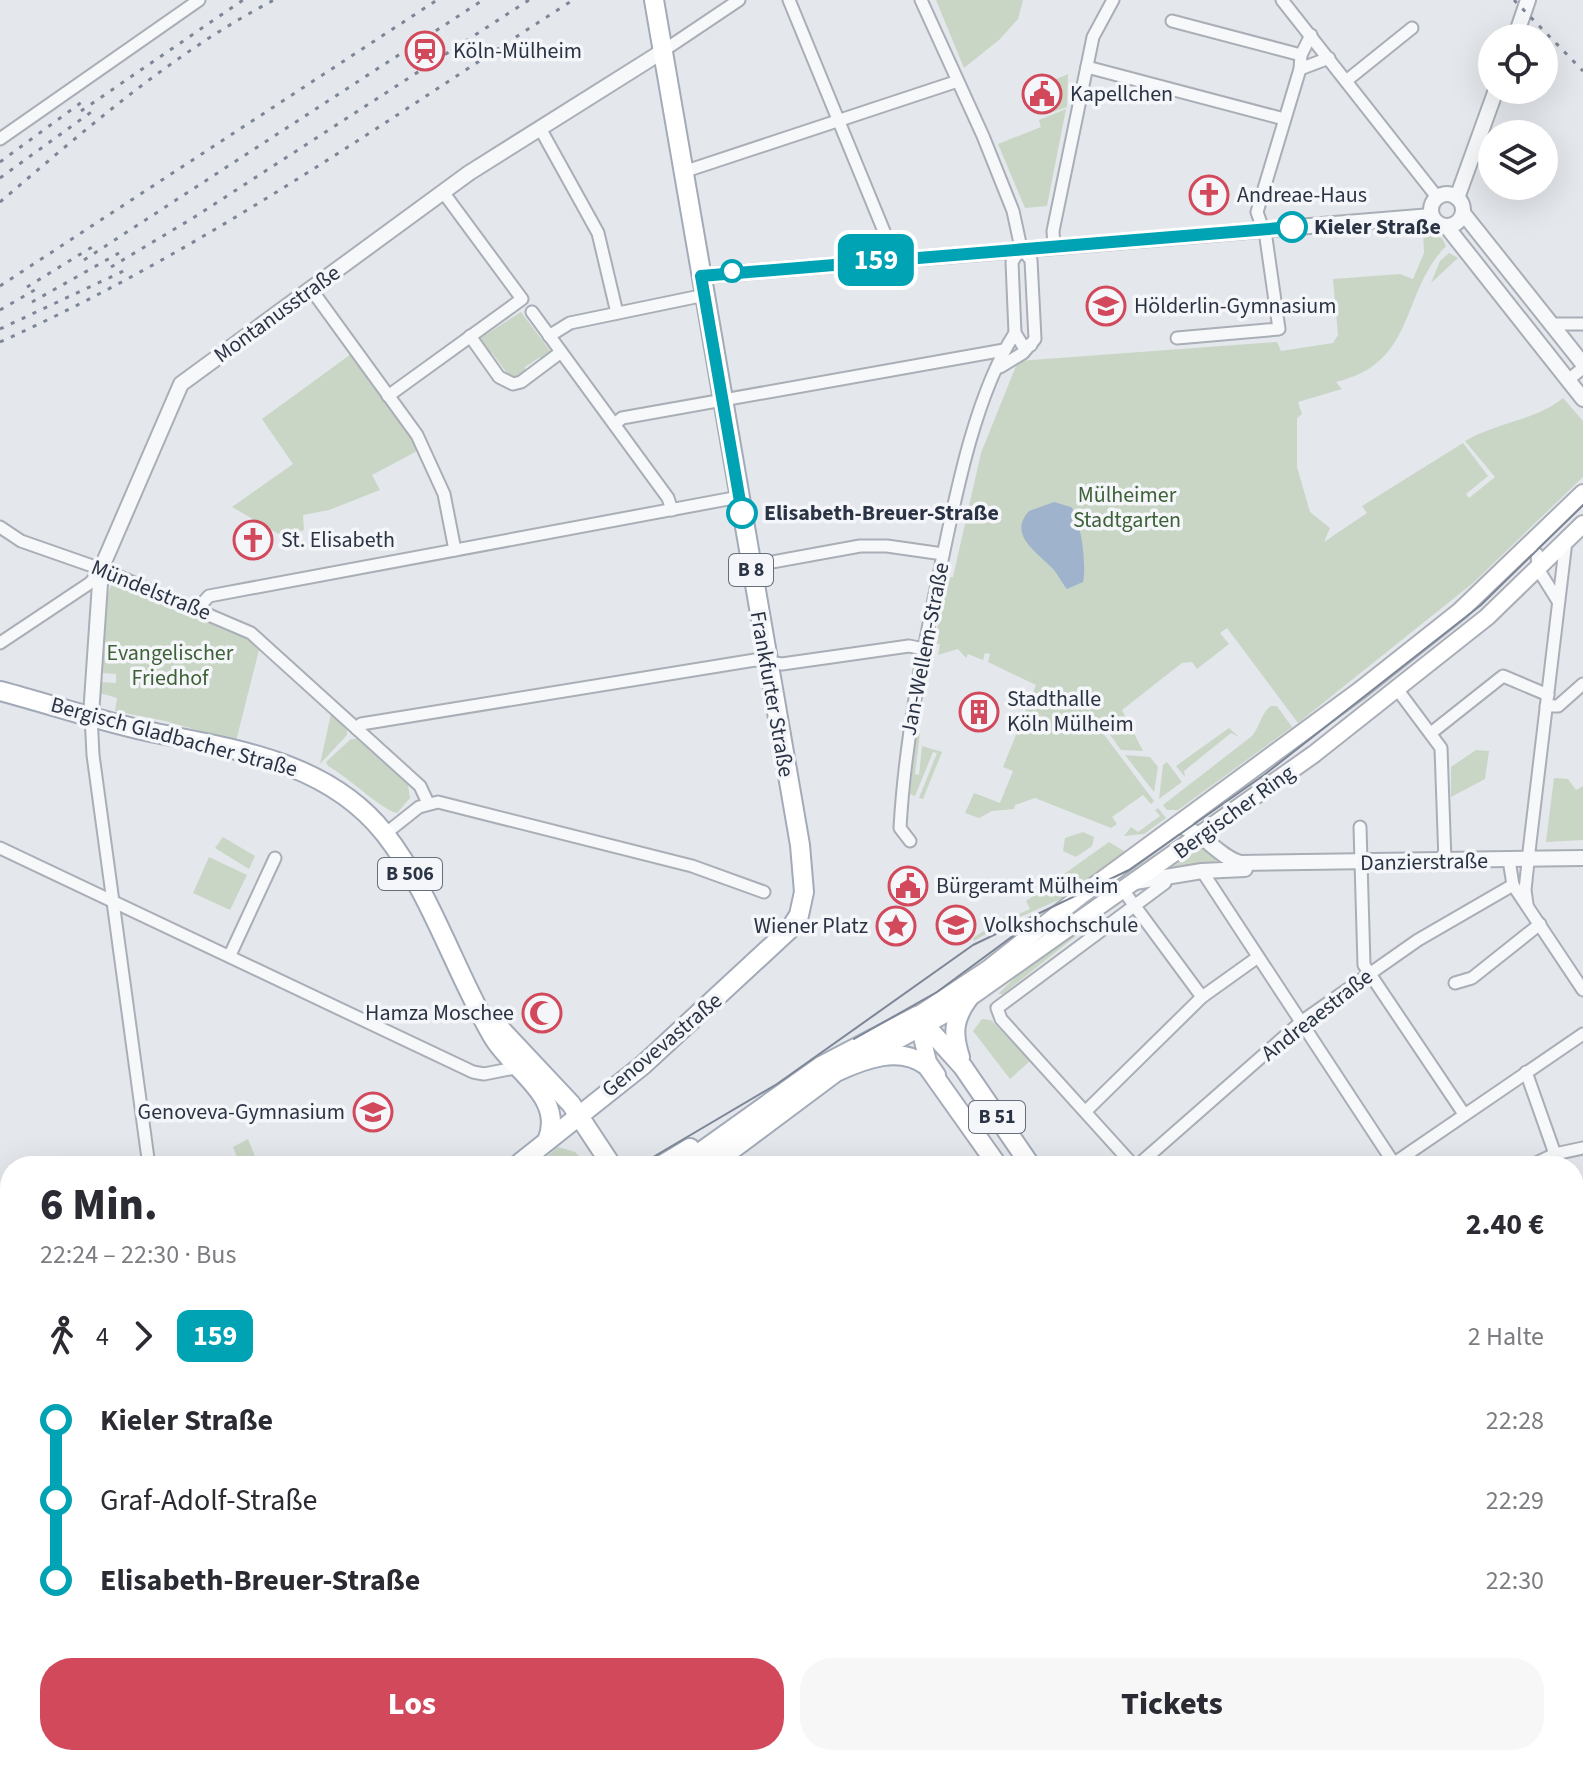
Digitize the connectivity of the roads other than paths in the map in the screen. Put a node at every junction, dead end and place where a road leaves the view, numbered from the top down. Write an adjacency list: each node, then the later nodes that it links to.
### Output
1 (199, 0): 24 (street)
2 (654, 0): 13 (main road, Frankfurter Straße / B 8)
3 (739, 0): 13 (street)
4 (789, 0): 22 (street)
5 (921, 0): 19 (street)
6 (1113, 0): 16 (street)
7 (1282, 0): 12 (street)
8 (1528, 0): 10 (street)
9 (1172, 21): 14 (street)
10 (1520, 24)
11 (1412, 28): 18 (street)
12 (1311, 35): 14 (street); 15 (street)
13 (663, 51): 23 (street, Montanusstraße); 25 (main road, Frankfurter Straße / B 8)
14 (1301, 55): 17 (street)
15 (1329, 58): 17 (street); 18 (street)
16 (1087, 67): 21 (street); 33 (street)
17 (1300, 69): 21 (street)
18 (1346, 81): 27 (street)
19 (955, 82): 22 (street); 34 (street)
20 (1491, 104): 28 (street)
21 (1284, 119): 32 (street)
22 (839, 121): 25 (street); 35 (street)
23 (541, 130): 26 (street, Montanusstraße); 40 (street)
24 (0, 139)
25 (683, 172): 36 (main road, Frankfurter Straße / B 8)
26 (443, 192): 37 (street, Montanusstraße); 44 (street)
27 (1437, 197): 28 (street); 30 (street)
28 (1457, 198): 29 (street)
29 (1463, 213): 31 (street); 41 (street)
30 (1431, 216): 31 (street); 32 (street)
31 (1447, 227): 53 (street)
32 (1263, 229): 33 (street); 46 (street)
33 (1054, 246): 34 (street)
34 (1021, 248): 35 (street); 43 (street); 47 (street)
35 (895, 258): 36 (street)
36 (701, 276): 38 (main road, Frankfurter Straße / B 8)
37 (311, 289): 54 (street); 68 (street, Montanusstraße)
38 (705, 295): 40 (street); 55 (main road, Frankfurter Straße / B 8)
39 (532, 312): 45 (street)
40 (617, 313): 45 (street)
41 (1551, 324): 42 (street); 51 (street)
42 (1583, 324)
43 (1015, 333): 47 (street); 48 (street, Jan-Wellem-Straße)
44 (470, 336): 49 (street); 54 (street)
45 (549, 336): 49 (street)
46 (1177, 338)
47 (1031, 345): 52 (street)
48 (1004, 350): 50 (street); 52 (street, Jan-Wellem-Straße)
49 (561, 352): 57 (street)
50 (988, 353): 52 (street); 55 (street)
51 (1583, 366): 53 (street)
52 (1000, 367): 65 (street, Jan-Wellem-Straße)
53 (1568, 380): 56 (street)
54 (388, 396): 64 (street)
55 (722, 399): 57 (street); 59 (main road, Frankfurter Straße / B 8)
56 (1583, 399)
57 (615, 424): 60 (street)
58 (1583, 493): 66 (main road, Bergischer Ring)
59 (739, 497): 60 (street); 67 (main road, Frankfurter Straße / B 8)
60 (672, 510): 64 (street)
61 (1583, 524): 63 (main road, Bergischer Ring)
62 (0, 527): 68 (street, Mündelstraße)
63 (1566, 541): 66 (main road, Bergischer Ring); 69 (street)
64 (455, 550): 71 (street)
65 (943, 554): 67 (street); 73 (street, Jan-Wellem-Straße)
66 (1538, 557): 69 (street); 70 (street); 76 (main road, Bergischer Ring); 82 (main road, Bergischer Ring)
67 (750, 566): 74 (main road, Frankfurter Straße / B 8)
68 (101, 569): 71 (street, Mündelstraße); 72 (street); 79 (street, Montanusstraße)
69 (1562, 585): 70 (street)
70 (1558, 601): 78 (street)
71 (198, 608): 80 (street, Mündelstraße)
72 (0, 643)
73 (924, 649): 74 (street); 89 (street, Jan-Wellem-Straße)
74 (767, 662): 80 (street); 107 (main road, Frankfurter Straße / B 8)
75 (1583, 684): 78 (street)
76 (1397, 689): 81 (street); 84 (main road, Bergischer Ring)
77 (0, 691): 79 (main road, Bergisch Gladbacher Straße / B 506)
78 (1547, 700): 81 (street); 94 (street)
79 (91, 715): 87 (main road, Bergisch Gladbacher Straße / B 506); 104 (street)
80 (357, 729): 83 (street, Mündelstraße)
81 (1431, 733): 96 (street)
82 (1248, 776): 84 (main road); 85 (main road, Bergischer Ring)
83 (428, 803): 87 (street); 103 (street)
84 (1226, 819): 88 (main road, Bergischer Ring); 91 (street)
85 (1176, 825): 88 (street, Danzierstraße); 118 (main road, Bergischer Ring)
86 (1360, 827): 97 (street)
87 (385, 834): 114 (main road, Bergisch Gladbacher Straße / B 506)
88 (1201, 836): 91 (street, Danzierstraße); 102 (main road, Bergischer Ring)
89 (910, 841)
90 (0, 848): 104 (street)
91 (1220, 854): 98 (street, Danzierstraße)
92 (275, 858): 109 (street)
93 (1583, 858): 94 (street, Danzierstraße)
94 (1528, 859): 95 (street, Danzierstraße); 105 (street)
95 (1509, 860): 96 (street, Danzierstraße); 101 (street)
96 (1445, 861): 97 (street, Danzierstraße)
97 (1362, 863): 98 (street, Danzierstraße); 111 (street)
98 (1264, 865): 99 (street, Danzierstraße)
99 (1202, 871): 100 (street, Danzierstraße); 110 (street)
100 (1163, 877): 102 (street, Danzierstraße); 106 (street, Bergischer Ring)
101 (1513, 885): 105 (street); 111 (street, Andreaestraße)
102 (1129, 886): 106 (street); 116 (main road, Bergischer Ring)
103 (764, 892)
104 (112, 900): 109 (street); 134 (street)
105 (1527, 904): 108 (street)
106 (1135, 906): 115 (street); 128 (street, Bergischer Ring)
107 (799, 915): 130 (main road, Genovevastraße / B 8)
108 (1540, 924): 112 (street); 113 (street)
109 (230, 955): 121 (street)
110 (1258, 957): 115 (street); 117 (street)
111 (1368, 974): 117 (street, Andreaestraße); 129 (street)
112 (1455, 983)
113 (1583, 990)
114 (470, 995): 121 (main road, Bergisch Gladbacher Straße / B 506); 130 (main road, Bergisch Gladbacher Straße / B 506)
115 (1202, 997): 128 (street)
116 (968, 999): 118 (main road, Bergischer Ring); 122 (main road)
117 (1301, 1022): 145 (street, Andreaestraße); 146 (street)
118 (922, 1023): 120 (main road, Bergischer Ring); 122 (main road, B 51); 125 (main road, B 51); 127 (main road)
119 (1583, 1034): 123 (street)
120 (857, 1062): 125 (main road, B 51); 140 (main road)
121 (515, 1068): 124 (main road, Bergisch Gladbacher Straße / B 506)
122 (966, 1071): 125 (main road); 126 (main road, B 51)
123 (1526, 1072): 129 (street); 133 (street)
124 (538, 1089): 130 (main road); 131 (main road, Bergisch Gladbacher Straße / B 506)
125 (951, 1098): 141 (main road, B 51)
126 (988, 1104): 142 (main road, B 51); 143 (main road, B 51)
127 (766, 1106): 138 (main road); 139 (main road)
128 (1086, 1111): 144 (street)
129 (1464, 1114): 147 (street)
130 (579, 1115): 131 (main road, Genovevastraße / B 8); 137 (main road, Bergisch Gladbacher Straße)
131 (547, 1141): 135 (main road, Genovevastraße / B 8); 136 (main road)
132 (1583, 1148): 133 (street)
133 (1555, 1154): 148 (street)
134 (148, 1156)
135 (528, 1156)
136 (601, 1156)
137 (606, 1156)
138 (678, 1156)
139 (695, 1156)
140 (739, 1156)
141 (991, 1156)
142 (999, 1156)
143 (1024, 1156)
144 (1126, 1156)
145 (1147, 1156)
146 (1387, 1156)
147 (1404, 1156)
148 (1551, 1156)

